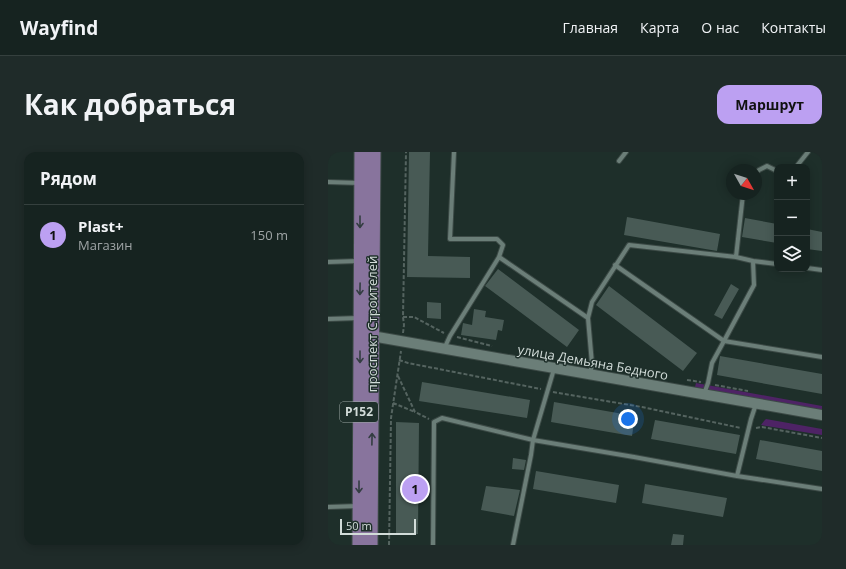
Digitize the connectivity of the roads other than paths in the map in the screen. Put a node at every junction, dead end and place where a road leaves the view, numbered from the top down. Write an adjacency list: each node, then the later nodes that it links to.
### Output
1 (361, 152): 11 (main road, проспект Строителей / Р152)
2 (374, 152): 26 (main road, проспект Строителей / Р152)
3 (454, 152): 13 (lane)
4 (626, 152): 6 (lane)
5 (808, 152): 7 (lane)
6 (619, 161)
7 (798, 164)
8 (762, 168): 9 (lane)
9 (774, 170)
10 (328, 182): 11 (lane)
11 (360, 183): 15 (main road, проспект Строителей / Р152, one-way to 15)
12 (742, 200): 14 (lane)
13 (499, 256): 23 (lane); 28 (lane)
14 (736, 257): 16 (lane); 19 (lane)
15 (360, 261): 17 (lane); 22 (main road, проспект Строителей / Р152, one-way to 22)
16 (753, 261): 18 (lane); 27 (lane)
17 (328, 262)
18 (774, 264)
19 (615, 265): 23 (lane); 27 (lane)
20 (810, 268): 21 (lane)
21 (822, 270)
22 (359, 318): 24 (lane); 25 (main road, проспект Строителей / Р152)
23 (588, 318): 31 (lane)
24 (328, 319)
25 (360, 334): 26 (street, улица Демьяна Бедного); 38 (main road, проспект Строителей / Р152, one-way to 38)
26 (373, 336): 28 (street, улица Демьяна Бедного); 41 (main road, проспект Строителей / Р152, one-way to 26)
27 (724, 341): 29 (lane); 32 (lane)
28 (444, 349): 30 (street, улица Демьяна Бедного)
29 (822, 357)
30 (554, 368): 31 (street, улица Демьяна Бедного); 35 (lane)
31 (590, 374): 32 (street, улица Демьяна Бедного)
32 (704, 394): 33 (street, улица Демьяна Бедного)
33 (756, 403): 34 (street, улица Демьяна Бедного); 36 (lane)
34 (822, 415)
35 (532, 440): 36 (lane); 42 (lane); 43 (lane)
36 (737, 476): 37 (lane)
37 (822, 489)
38 (359, 506): 39 (lane); 40 (main road, проспект Строителей / Р152)
39 (328, 507)
40 (359, 545)
41 (371, 545)
42 (433, 545)
43 (513, 545)

